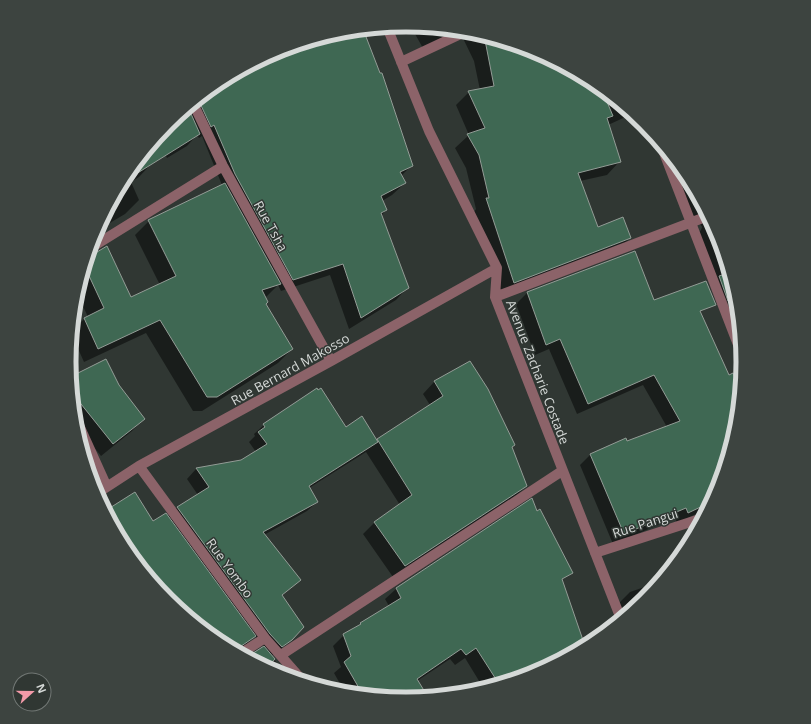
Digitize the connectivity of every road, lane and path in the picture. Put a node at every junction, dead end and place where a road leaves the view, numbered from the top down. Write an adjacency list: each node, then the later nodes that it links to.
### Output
1 (388, 33): 3 (street)
2 (456, 36): 3 (street)
3 (401, 62): 10 (street)
4 (195, 108): 6 (street, Rue Tsha)
5 (667, 161): 8 (street)
6 (223, 166): 9 (street); 13 (street, Rue Tsha)
7 (702, 218): 8 (street)
8 (691, 223): 11 (street); 12 (street)
9 (98, 244)
10 (497, 268): 11 (street, Avenue Zacharie Costade); 13 (street, Rue Bernard Makosso)
11 (495, 297): 16 (street, Avenue Zacharie Costade)
12 (735, 336)
13 (331, 361): 15 (street, Rue Bernard Makosso)
14 (85, 438): 17 (street)
15 (139, 466): 17 (street, Rue Bernard Makosso); 22 (street, Rue Yombo)
16 (562, 471): 20 (street, Avenue Zacharie Costade); 24 (street)
17 (107, 487): 18 (street, Rue Bernard Makosso)
18 (102, 490)
19 (694, 521): 20 (street, Rue Pangui)
20 (595, 552): 21 (street, Avenue Zacharie Costade)
21 (619, 613)
22 (265, 638): 23 (street); 24 (street, Rue Yombo)
23 (245, 651)
24 (281, 656): 25 (street, Rue Yombo)
25 (296, 673)

